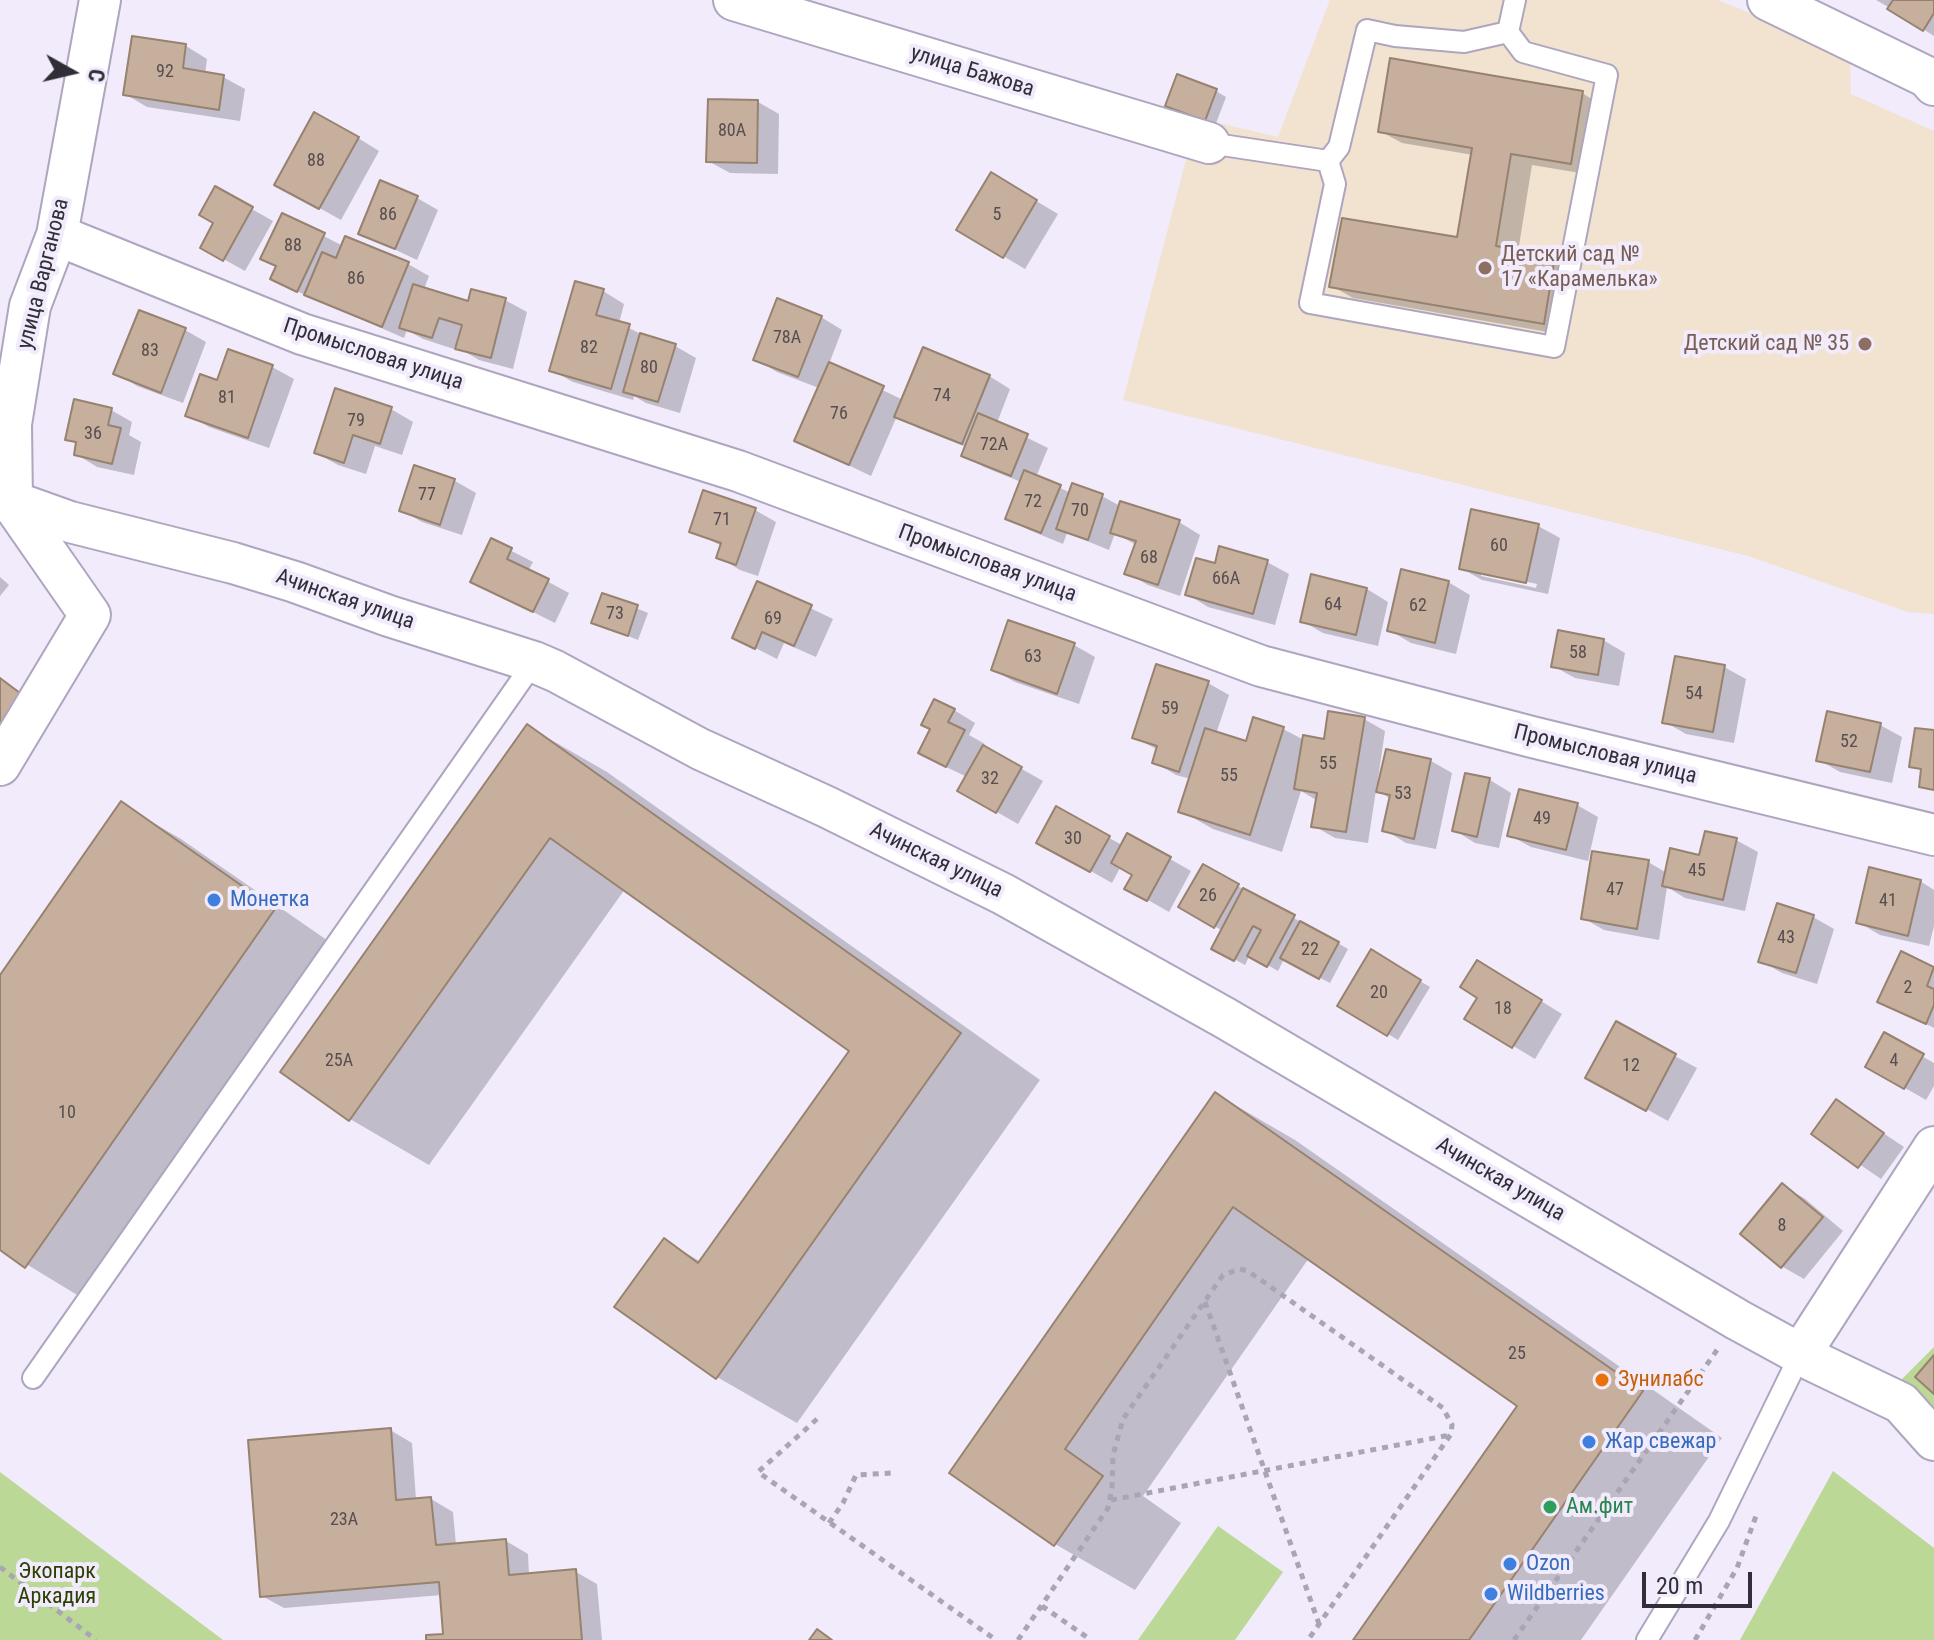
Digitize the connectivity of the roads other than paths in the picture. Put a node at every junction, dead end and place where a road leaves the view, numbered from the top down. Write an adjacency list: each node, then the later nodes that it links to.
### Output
1 (100, 0): 9 (street, улица Варганова)
2 (734, 0): 7 (street, улица Бажова)
3 (1515, 0): 5 (lane)
4 (1768, 0): 6 (street)
5 (1508, 32): 8 (lane); 8 (lane)
6 (1934, 85)
7 (1209, 143): 8 (lane)
8 (1328, 161)
9 (57, 235): 10 (street, улица Варганова); 13 (street, Промысловая улица)
10 (6, 500): 11 (street, Ачинская улица); 12 (street)
11 (534, 662): 15 (street, Ачинская улица); 16 (lane)
12 (0, 765)
13 (1934, 835)
14 (1934, 1147): 15 (street)
15 (1801, 1353): 17 (street, Ачинская улица); 18 (lane)
16 (33, 1378)
17 (1934, 1440)
18 (1647, 1640)

